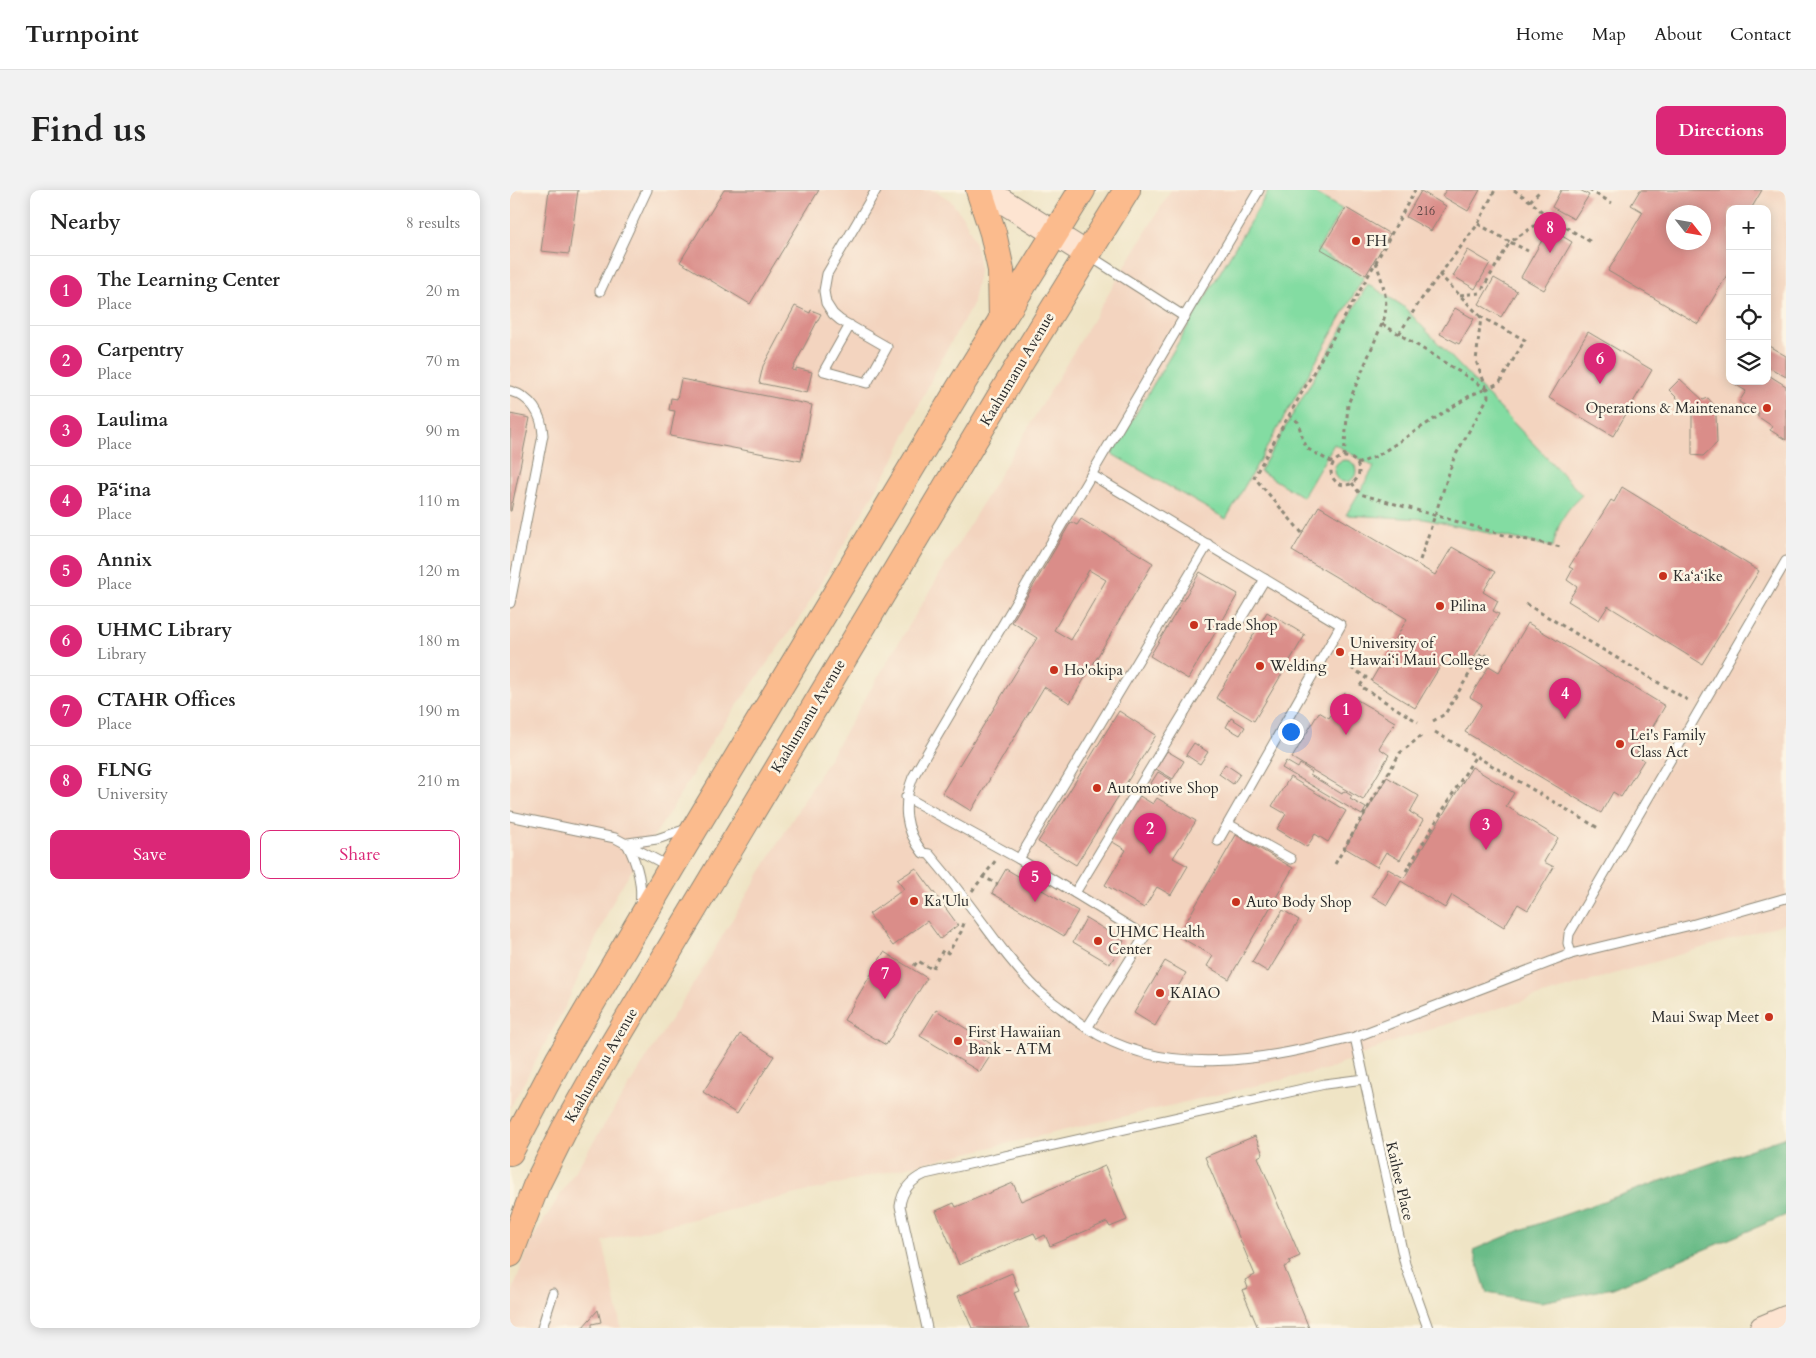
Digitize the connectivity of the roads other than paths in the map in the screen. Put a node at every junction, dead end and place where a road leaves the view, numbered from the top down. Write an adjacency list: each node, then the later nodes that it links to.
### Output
1 (647, 190): 10 (lane)
2 (876, 190): 13 (lane)
3 (979, 190): 12 (main road)
4 (985, 190): 8 (street)
5 (1082, 190): 8 (main road)
6 (1127, 190): 9 (main road, Kaahumanu Avenue)
7 (1259, 190): 11 (lane)
8 (1054, 233): 9 (street); 12 (main road)
9 (1088, 254): 11 (lane); 29 (main road, Kaahumanu Avenue)
10 (600, 291)
11 (1185, 317): 15 (lane)
12 (1002, 319): 22 (main road)
13 (850, 326): 13 (lane)
14 (510, 391): 19 (lane)
15 (1092, 475): 16 (lane); 20 (lane)
16 (1208, 544): 18 (lane); 26 (lane)
17 (1786, 561): 33 (lane)
18 (1266, 580): 23 (lane); 30 (lane)
19 (510, 602)
20 (906, 797): 26 (lane); 34 (lane)
21 (510, 816): 25 (lane)
22 (699, 823): 25 (lane); 28 (main road)
23 (1228, 824): 24 (lane); 27 (lane)
24 (1218, 840)
25 (627, 843): 28 (lane); 32 (lane)
26 (1019, 859): 30 (lane)
27 (1290, 859)
28 (671, 868): 29 (main road); 32 (main road)
29 (705, 887): 38 (main road, Kaahumanu Avenue)
30 (1075, 894): 34 (lane)
31 (1786, 898): 33 (lane)
32 (637, 926): 37 (main road)
33 (1571, 954): 35 (lane)
34 (1086, 1028): 35 (lane)
35 (1354, 1037): 36 (lane, Kaihee Place)
36 (1364, 1079): 42 (lane); 43 (lane, Kaihee Place)
37 (510, 1152)
38 (510, 1254)
39 (553, 1294): 41 (lane)
40 (1786, 1318): 44 (street)
41 (542, 1328)
42 (927, 1328)
43 (1428, 1328)
44 (1762, 1328)

